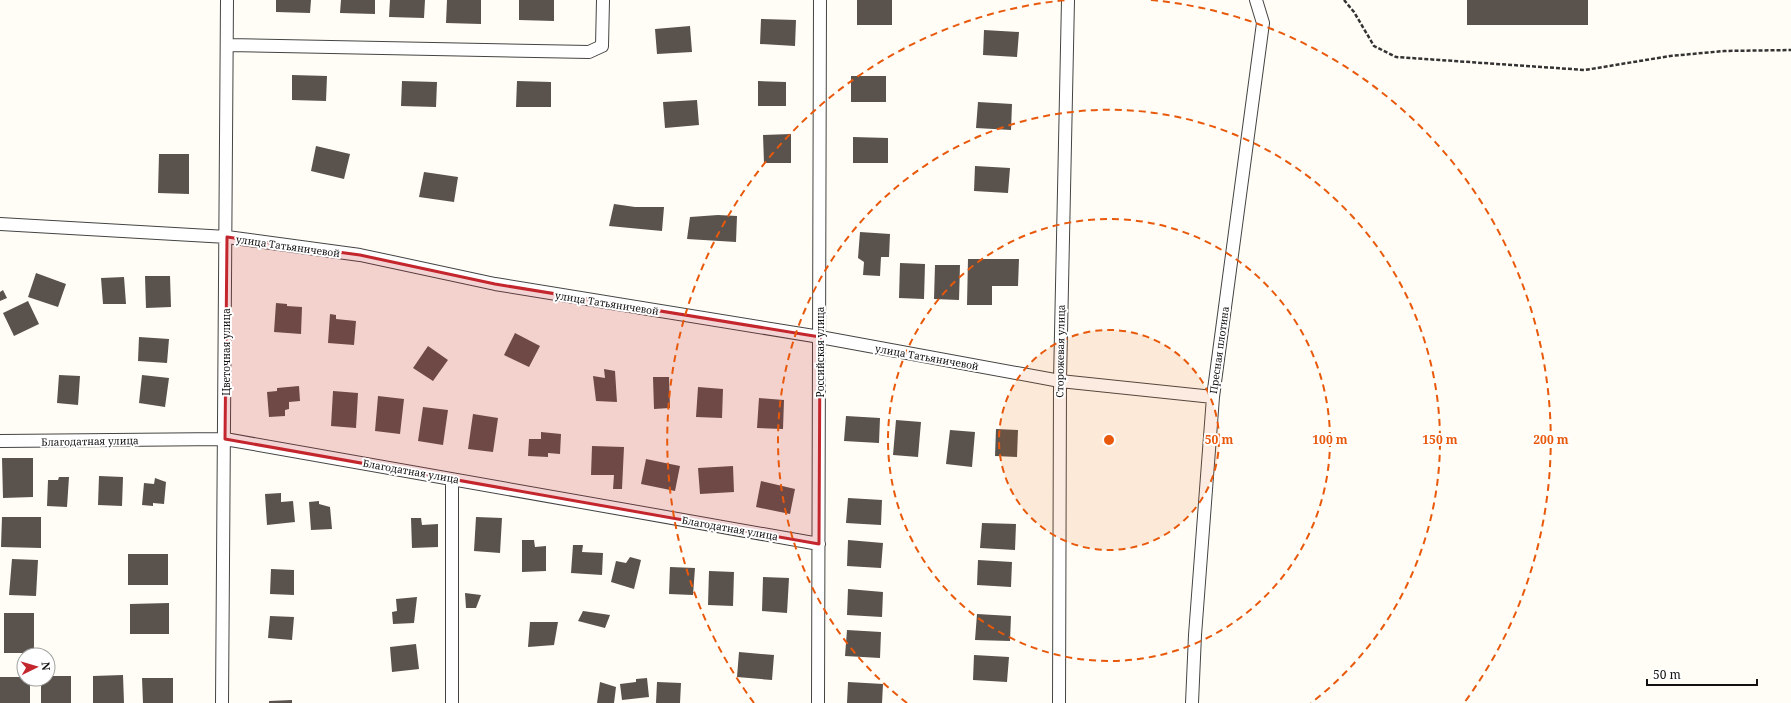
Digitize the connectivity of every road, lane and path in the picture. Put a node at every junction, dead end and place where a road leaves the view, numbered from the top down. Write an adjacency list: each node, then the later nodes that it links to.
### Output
1 (228, 0): 7 (street, Цветочная улица)
2 (603, 0): 7 (street)
3 (820, 0): 11 (street, Российская улица)
4 (1068, 0): 12 (street, Сторожевая улица)
5 (1256, 0): 13 (street, Пресная плотина)
6 (1344, 0): 8 (path)
7 (227, 45): 10 (street, Цветочная улица)
8 (1791, 50)
9 (0, 224): 10 (street, улица Татьяничевой)
10 (226, 237): 11 (street, улица Татьяничевой); 14 (street, Цветочная улица)
11 (820, 337): 12 (street, улица Татьяничевой); 17 (street, Российская улица)
12 (1060, 381): 13 (street, улица Татьяничевой); 21 (street, Сторожевая улица)
13 (1213, 397): 22 (street, Пресная плотина)
14 (225, 439): 15 (street, Благодатная улица); 16 (street, Благодатная улица); 18 (street, Цветочная улица)
15 (0, 441)
16 (452, 478): 17 (street, Благодатная улица); 19 (street)
17 (819, 544): 20 (street, Российская улица)
18 (222, 703)
19 (452, 703)
20 (818, 703)
21 (1059, 703)
22 (1192, 703)

